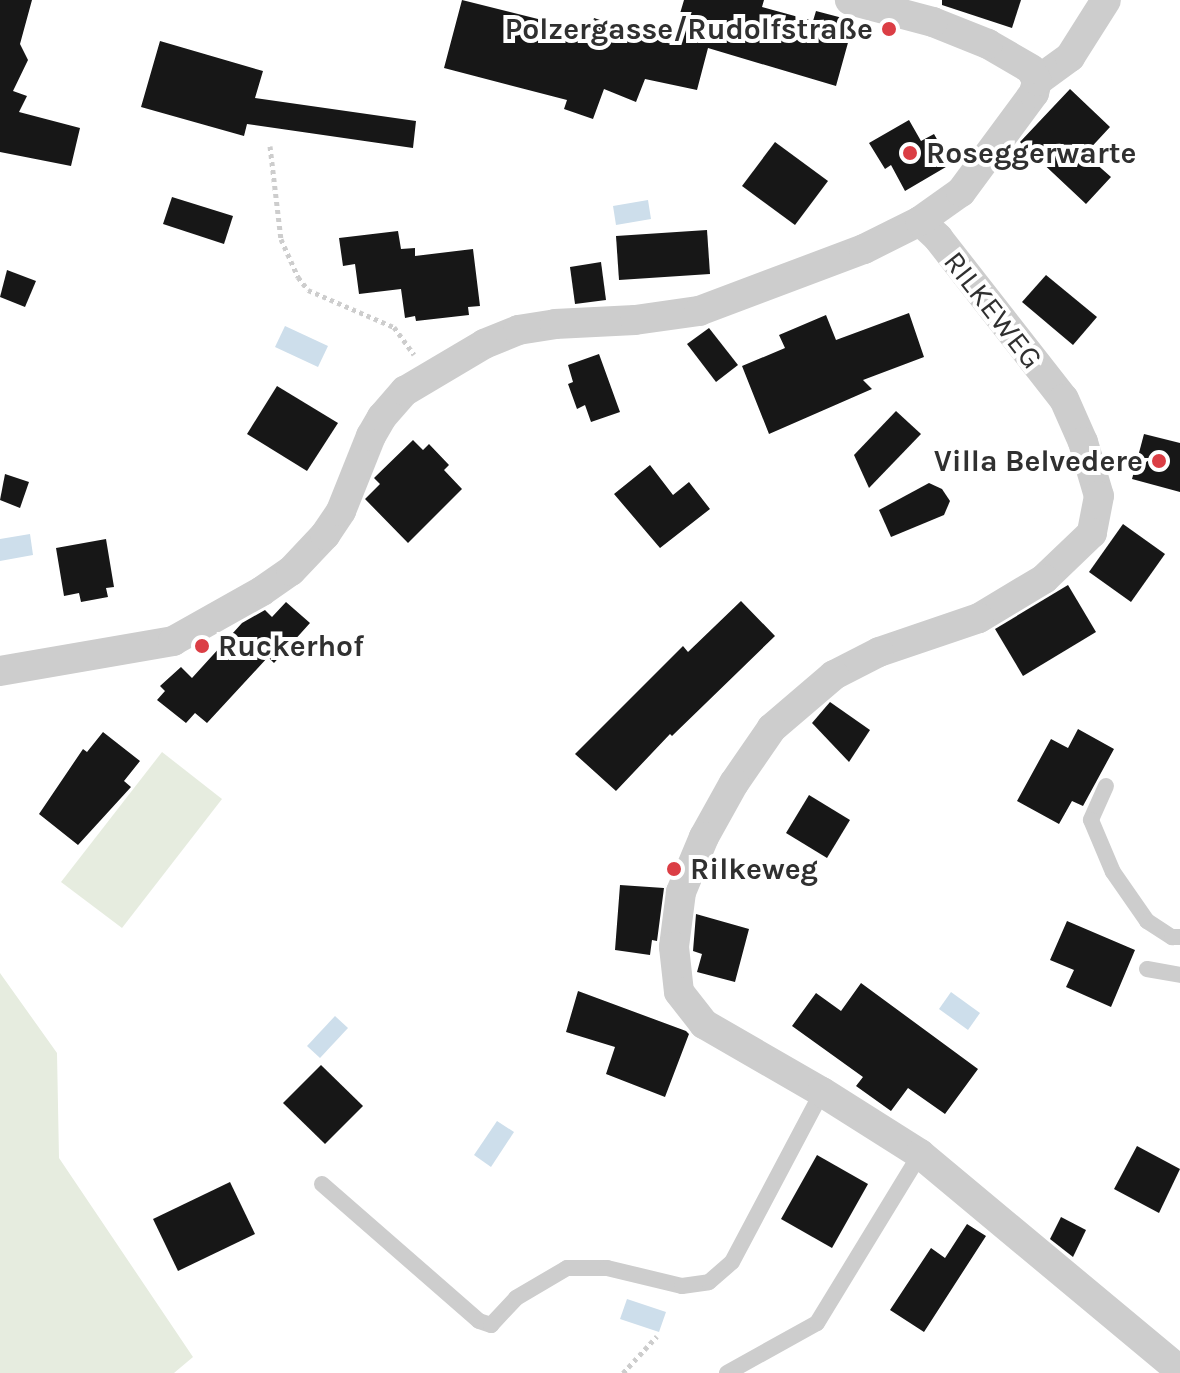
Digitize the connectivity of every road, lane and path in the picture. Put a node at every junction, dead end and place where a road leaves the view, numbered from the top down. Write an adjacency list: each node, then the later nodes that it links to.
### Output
1 (850, 0): 3 (street)
2 (1106, 0): 3 (street)
3 (1037, 81): 5 (street)
4 (270, 146): 6 (path)
5 (920, 221): 7 (street); 12 (street, RILKEWEG)
6 (418, 367)
7 (0, 671)
8 (1106, 786): 9 (lane)
9 (1180, 937)
10 (1147, 969): 11 (lane)
11 (1180, 975)
12 (822, 1092): 13 (street, RILKEWEG); 14 (lane)
13 (920, 1154): 16 (street, RILKEWEG); 18 (lane)
14 (322, 1184)
15 (657, 1336): 17 (path)
16 (1180, 1371)
17 (623, 1373)
18 (727, 1373)

